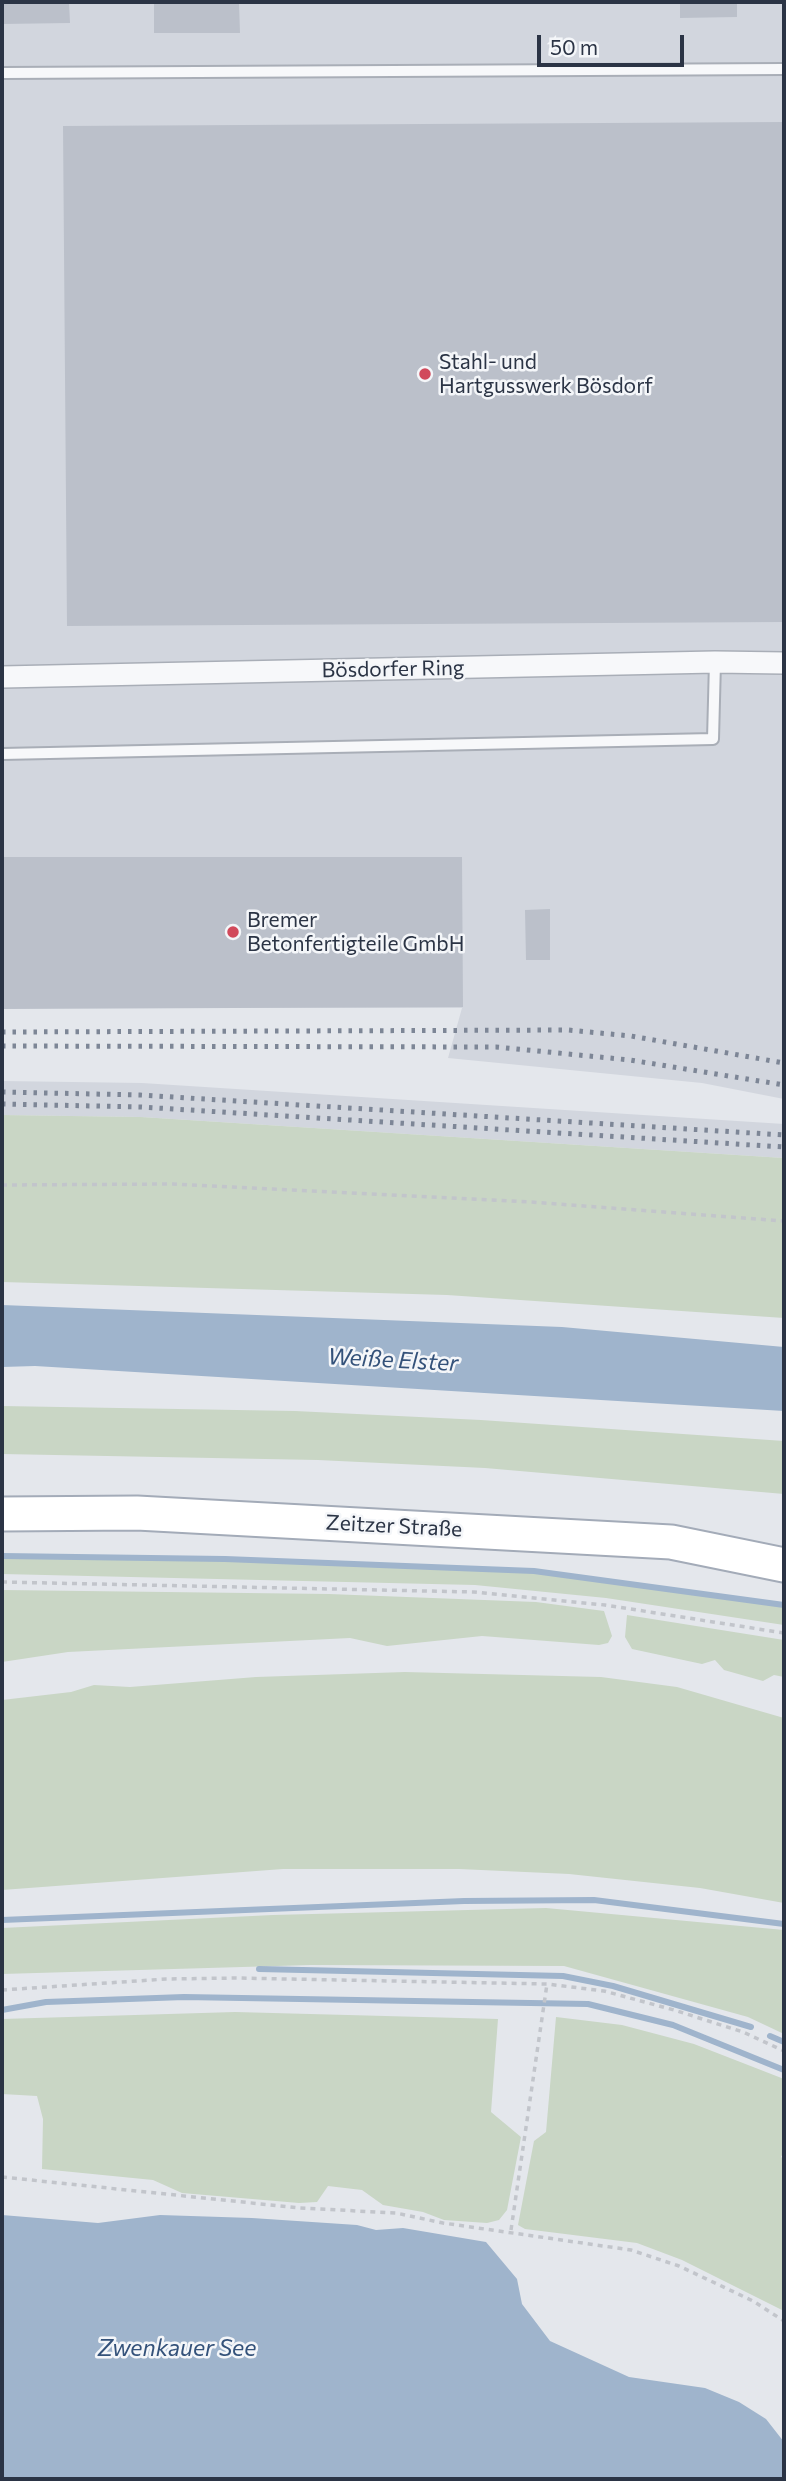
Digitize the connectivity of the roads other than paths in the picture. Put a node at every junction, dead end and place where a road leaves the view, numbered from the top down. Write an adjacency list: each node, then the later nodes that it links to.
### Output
1 (784, 69): 2 (lane)
2 (2, 73)
3 (715, 662): 4 (street, Bösdorfer Ring); 5 (street, Bösdorfer Ring); 6 (lane)
4 (784, 663)
5 (2, 677)
6 (2, 754)
7 (2, 1514): 8 (main road, Zeitzer Straße)
8 (784, 1565)

